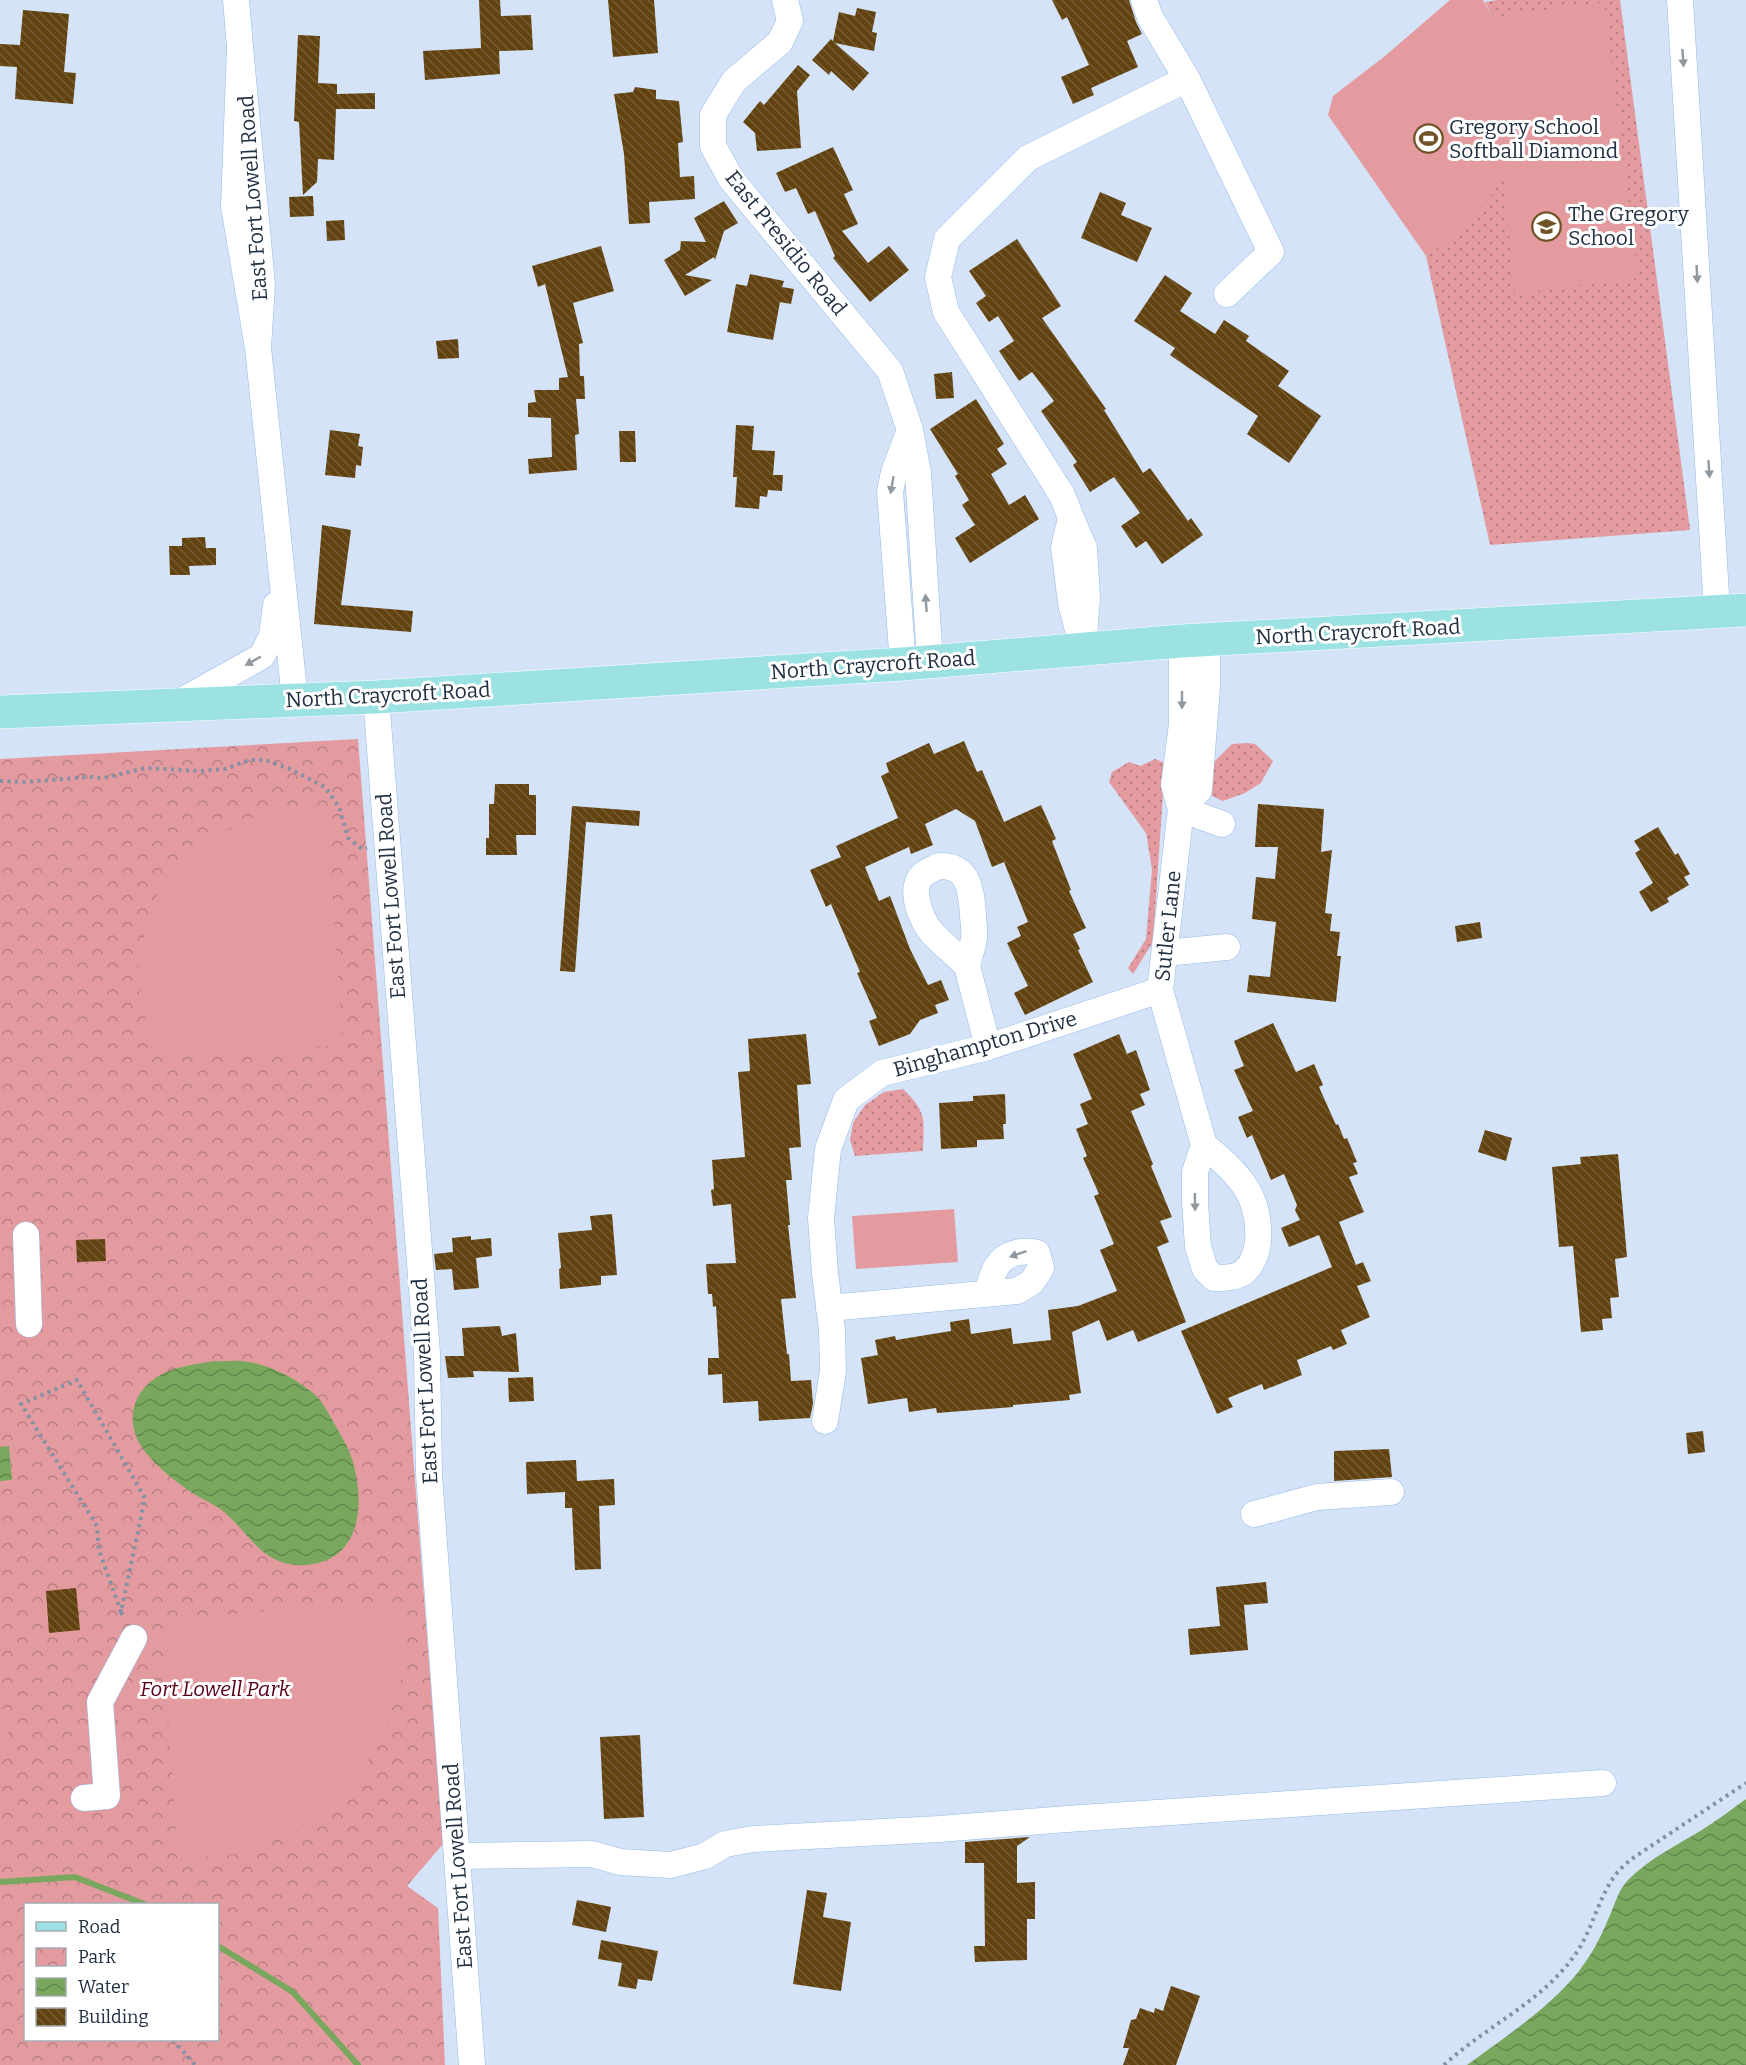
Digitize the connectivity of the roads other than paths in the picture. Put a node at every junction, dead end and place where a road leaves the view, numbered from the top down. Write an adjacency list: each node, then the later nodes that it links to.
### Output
1 (236, 0): 7 (street, East Fort Lowell Road)
2 (785, 0): 11 (street, East Presidio Road)
3 (1144, 0): 5 (street)
4 (1680, 0): 8 (street, one-way to 8)
5 (1187, 80): 6 (street); 10 (street)
6 (1227, 294)
7 (280, 569): 13 (street, East Fort Lowell Road); 14 (street, one-way to 14)
8 (1732, 610): 9 (main road, North Craycroft Road)
9 (1195, 641): 10 (main road, North Craycroft Road); 16 (street, Sutler Lane)
10 (1083, 649): 11 (main road, North Craycroft Road)
11 (916, 663): 12 (main road, North Craycroft Road)
12 (376, 697): 13 (main road, North Craycroft Road); 34 (street, East Fort Lowell Road)
13 (295, 700): 14 (main road, North Craycroft Road)
14 (174, 705): 15 (main road, North Craycroft Road)
15 (0, 712)
16 (1181, 808): 17 (street); 19 (street, Sutler Lane)
17 (1222, 825)
18 (1227, 947): 19 (street)
19 (1165, 953): 21 (street, Sutler Lane)
20 (967, 966): 22 (street)
21 (1160, 990): 22 (street, Binghampton Drive); 23 (street, Sutler Lane)
22 (988, 1047): 26 (street, Binghampton Drive)
23 (1204, 1145): 23 (street, one-way to 23)
24 (26, 1235): 27 (street)
25 (987, 1294): 26 (street)
26 (829, 1308): 28 (street, Binghampton Drive)
27 (29, 1324)
28 (825, 1421)
29 (1391, 1492): 30 (street)
30 (1254, 1514)
31 (134, 1638): 33 (street)
32 (1603, 1783): 34 (street)
33 (84, 1798)
34 (457, 1856): 35 (street, East Fort Lowell Road)
35 (472, 2065)

